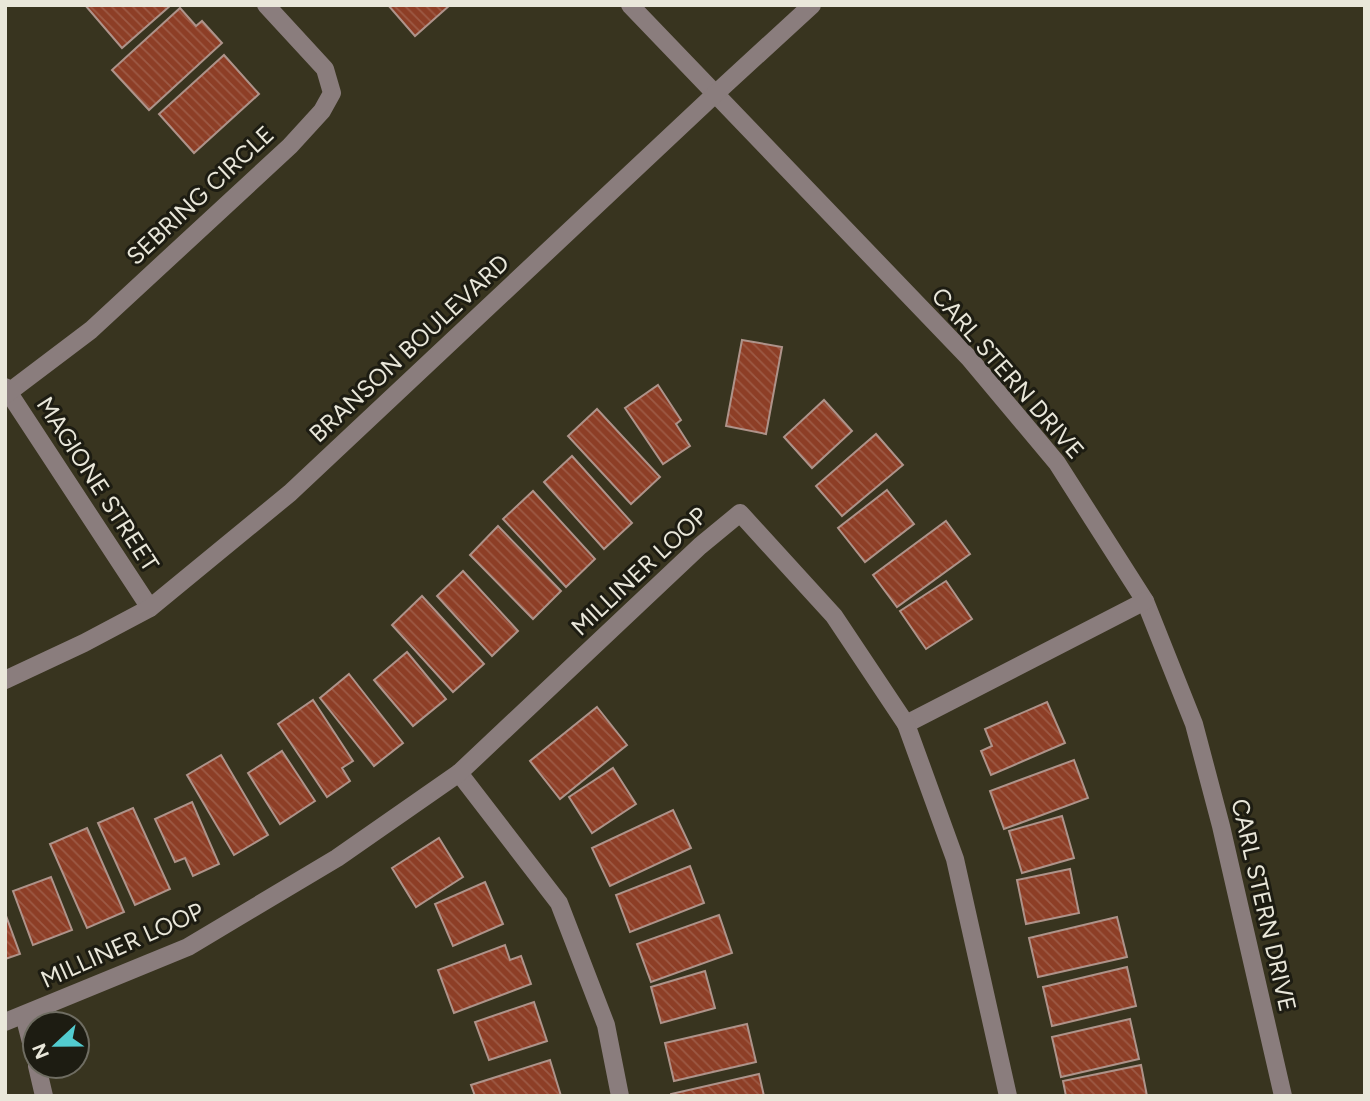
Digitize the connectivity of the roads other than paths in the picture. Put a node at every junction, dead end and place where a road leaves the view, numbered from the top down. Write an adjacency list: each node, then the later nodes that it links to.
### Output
1 (266, 5): 5 (street, SEBRING CIRCLE)
2 (630, 5): 4 (street, CARL STERN DRIVE)
3 (812, 5): 4 (street, BRANSON BOULEVARD)
4 (714, 94): 6 (street, CARL STERN DRIVE); 7 (street, BRANSON BOULEVARD)
5 (7, 392): 7 (street, MAGIONE STREET)
6 (1145, 601): 9 (street); 14 (street, CARL STERN DRIVE)
7 (149, 608): 8 (street, BRANSON BOULEVARD)
8 (5, 680)
9 (906, 724): 10 (street, MILLINER LOOP); 13 (street, MILLINER LOOP)
10 (459, 773): 11 (street, MILLINER LOOP); 12 (street)
11 (36, 1010)
12 (620, 1096)
13 (1008, 1096)
14 (1283, 1096)

